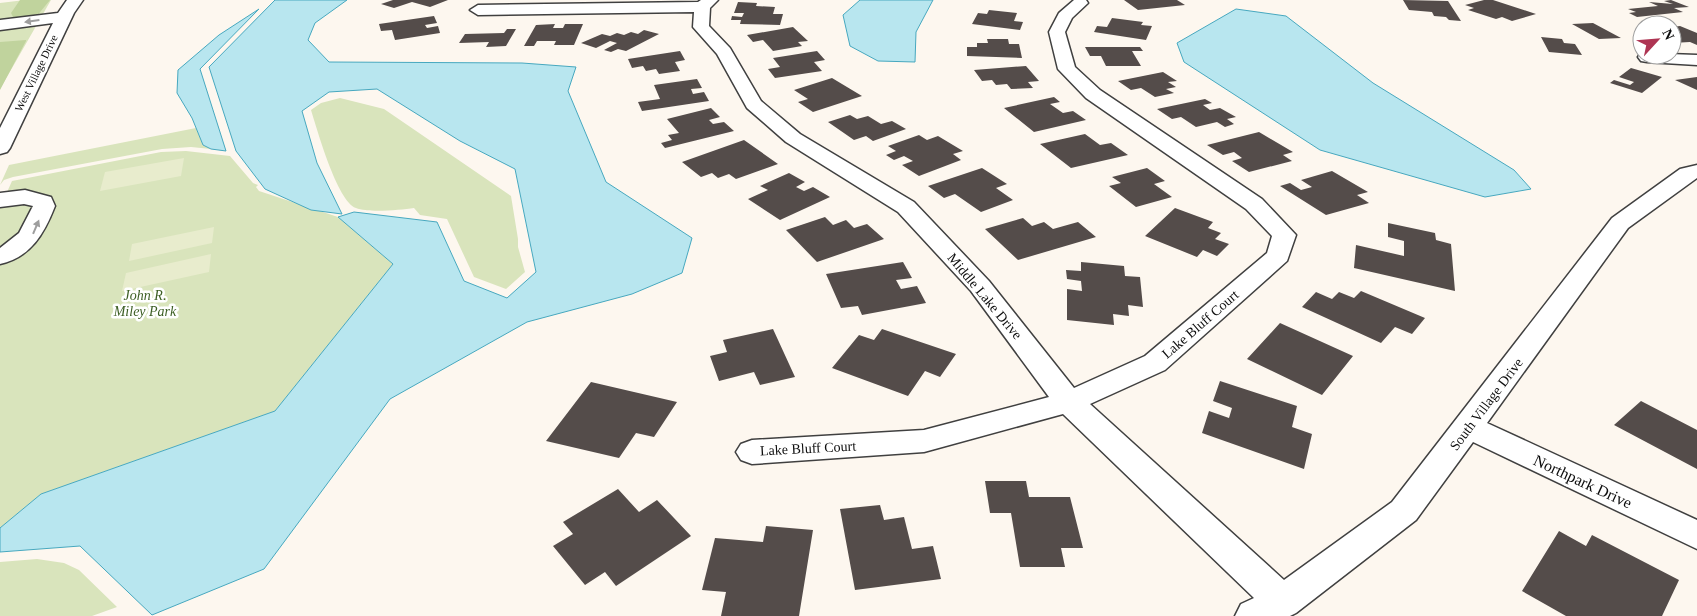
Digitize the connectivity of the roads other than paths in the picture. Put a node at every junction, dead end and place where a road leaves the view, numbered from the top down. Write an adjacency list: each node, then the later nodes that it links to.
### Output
1 (75, 0): 5 (street, West Village Drive)
2 (1080, 3): 14 (street, Lake Bluff Court)
3 (706, 4): 4 (street); 14 (street, Middle Lake Drive)
4 (478, 10)
5 (60, 24): 6 (street, one-way to 6); 7 (street); 10 (street, West Village Drive)
6 (0, 25)
7 (0, 37)
8 (1682, 59): 9 (street)
9 (1697, 60)
10 (0, 148)
11 (1694, 174): 15 (street, South Village Drive)
12 (0, 200): 13 (street, one-way to 12)
13 (0, 257)
14 (1069, 402): 16 (street, Lake Bluff Court); 18 (street, Middle Lake Drive)
15 (1468, 427): 17 (street, Northpark Drive); 18 (street, South Village Drive)
16 (752, 452)
17 (1697, 535)
18 (1268, 609)

